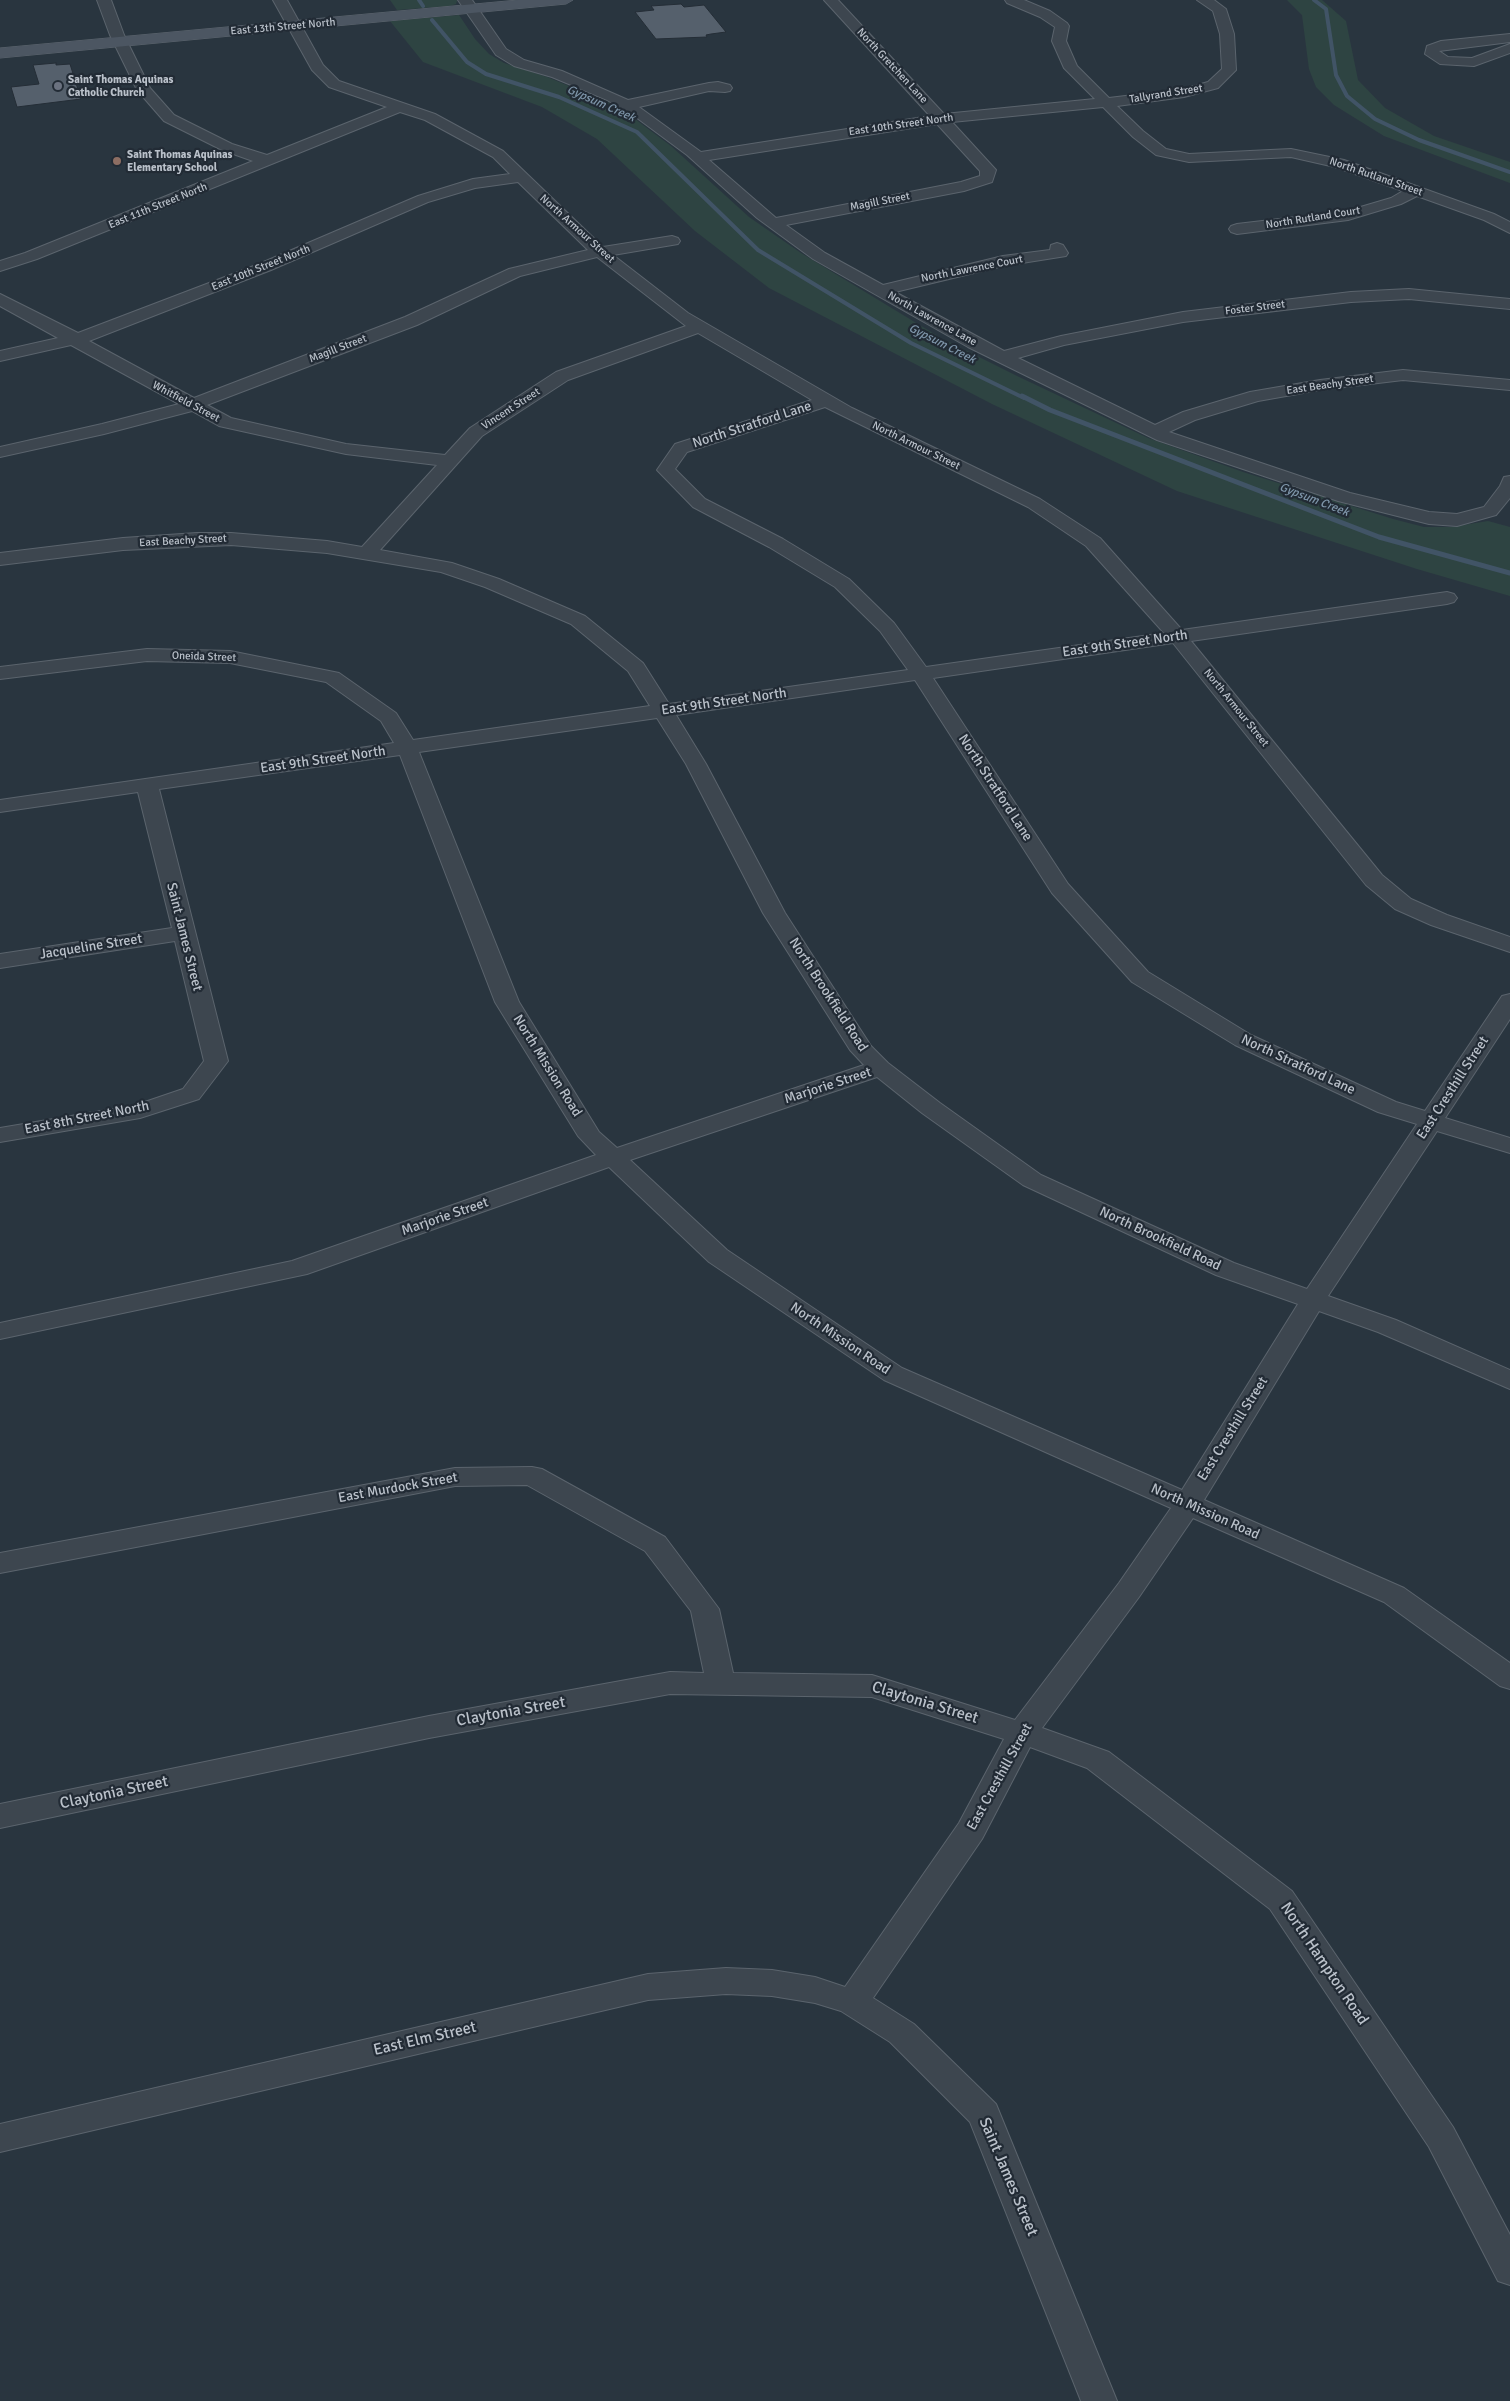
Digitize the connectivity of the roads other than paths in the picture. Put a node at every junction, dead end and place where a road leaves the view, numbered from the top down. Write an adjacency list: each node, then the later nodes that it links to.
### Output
1 (104, 0): 10 (street)
2 (280, 0): 8 (street, North Armour Street)
3 (566, 0): 7 (main road, East 13th Street North)
4 (831, 0): 17 (street, North Gretchen Lane)
5 (1012, 0): 14 (street, North Rutland Street)
6 (1204, 0): 14 (street, Tallyrand Street)
7 (468, 4): 8 (main road, East 13th Street North); 15 (street, North Lawrence Lane)
8 (295, 26): 10 (main road, East 13th Street North); 16 (street, North Armour Street)
9 (1510, 38): 11 (street)
10 (122, 42): 12 (main road, East 13th Street North); 19 (street)
11 (1510, 48)
12 (0, 53)
13 (725, 88): 15 (street)
14 (1106, 102): 17 (street, East 10th Street North); 22 (street, North Rutland Street)
15 (626, 105): 18 (street, North Lawrence Lane)
16 (399, 107): 19 (street, East 11th Street North); 20 (street, North Armour Street)
17 (941, 119): 18 (street, East 10th Street North); 21 (street, North Gretchen Lane)
18 (698, 158): 23 (street, North Lawrence Lane)
19 (269, 161): 29 (street, East 11th Street North)
20 (521, 177): 28 (street, North Armour Street); 34 (street, East 10th Street North)
21 (987, 179): 23 (street, Magill Street)
22 (1416, 191): 24 (street, North Rutland Street); 25 (street, North Rutland Court)
23 (773, 223): 30 (street, North Lawrence Lane)
24 (1510, 228)
25 (1237, 229)
26 (672, 241): 28 (street, Magill Street)
27 (1057, 248): 30 (street, North Lawrence Court)
28 (600, 252): 33 (street, North Armour Street); 39 (street, Magill Street)
29 (0, 266)
30 (881, 291): 36 (street, North Lawrence Lane)
31 (0, 299): 34 (street, Whitfield Street)
32 (1510, 304): 36 (street, Foster Street)
33 (700, 327): 38 (street, North Armour Street); 42 (street, Vincent Street)
34 (73, 339): 35 (street, East 10th Street North); 39 (street, Whitfield Street)
35 (0, 356)
36 (1003, 357): 40 (street, North Lawrence Lane)
37 (1510, 385): 40 (street, East Beachy Street)
38 (826, 401): 47 (street, North Armour Street); 49 (street, North Stratford Lane)
39 (192, 405): 41 (street, Magill Street); 42 (street, Whitfield Street)
40 (1155, 432): 43 (street, North Lawrence Lane)
41 (0, 452)
42 (450, 461): 44 (street, Vincent Street)
43 (1510, 481)
44 (366, 554): 45 (street, East Beachy Street); 50 (street, North Brookfield Road)
45 (0, 559)
46 (1447, 598): 47 (street, East 9th Street North)
47 (1178, 637): 49 (street, East 9th Street North); 55 (street, North Armour Street)
48 (0, 673): 51 (street, Oneida Street)
49 (921, 674): 50 (street, East 9th Street North); 60 (street, North Stratford Lane)
50 (665, 711): 51 (street, East 9th Street North); 58 (street, North Brookfield Road)
51 (407, 747): 52 (street, East 9th Street North); 63 (street, North Mission Road)
52 (147, 785): 53 (street, East 9th Street North); 54 (street, Saint James Street)
53 (0, 806)
54 (183, 933): 56 (street, Jacqueline Street); 59 (street, Saint James Street)
55 (1510, 945)
56 (0, 962)
57 (1510, 1001): 60 (street, East Cresthill Street)
58 (880, 1068): 63 (street, Marjorie Street); 64 (street, North Brookfield Road)
59 (198, 1085): 61 (street, East 8th Street North)
60 (1432, 1121): 62 (street, North Stratford Lane); 64 (street, East Cresthill Street)
61 (0, 1135)
62 (1510, 1146)
63 (614, 1158): 65 (street, Marjorie Street); 67 (street, North Mission Road)
64 (1313, 1300): 66 (street, North Brookfield Road); 67 (street, East Cresthill Street)
65 (0, 1331)
66 (1510, 1380)
67 (1187, 1505): 69 (street, North Mission Road); 71 (street, East Cresthill Street)
68 (0, 1563): 70 (street, East Murdock Street)
69 (1510, 1678)
70 (721, 1684): 71 (street, Claytonia Street); 72 (street, Claytonia Street)
71 (1022, 1733): 73 (street, East Cresthill Street); 75 (street, North Hampton Road)
72 (0, 1816)
73 (852, 2002): 74 (street, East Elm Street); 76 (street, Saint James Street)
74 (0, 2138)
75 (1510, 2270)
76 (1099, 2401)

